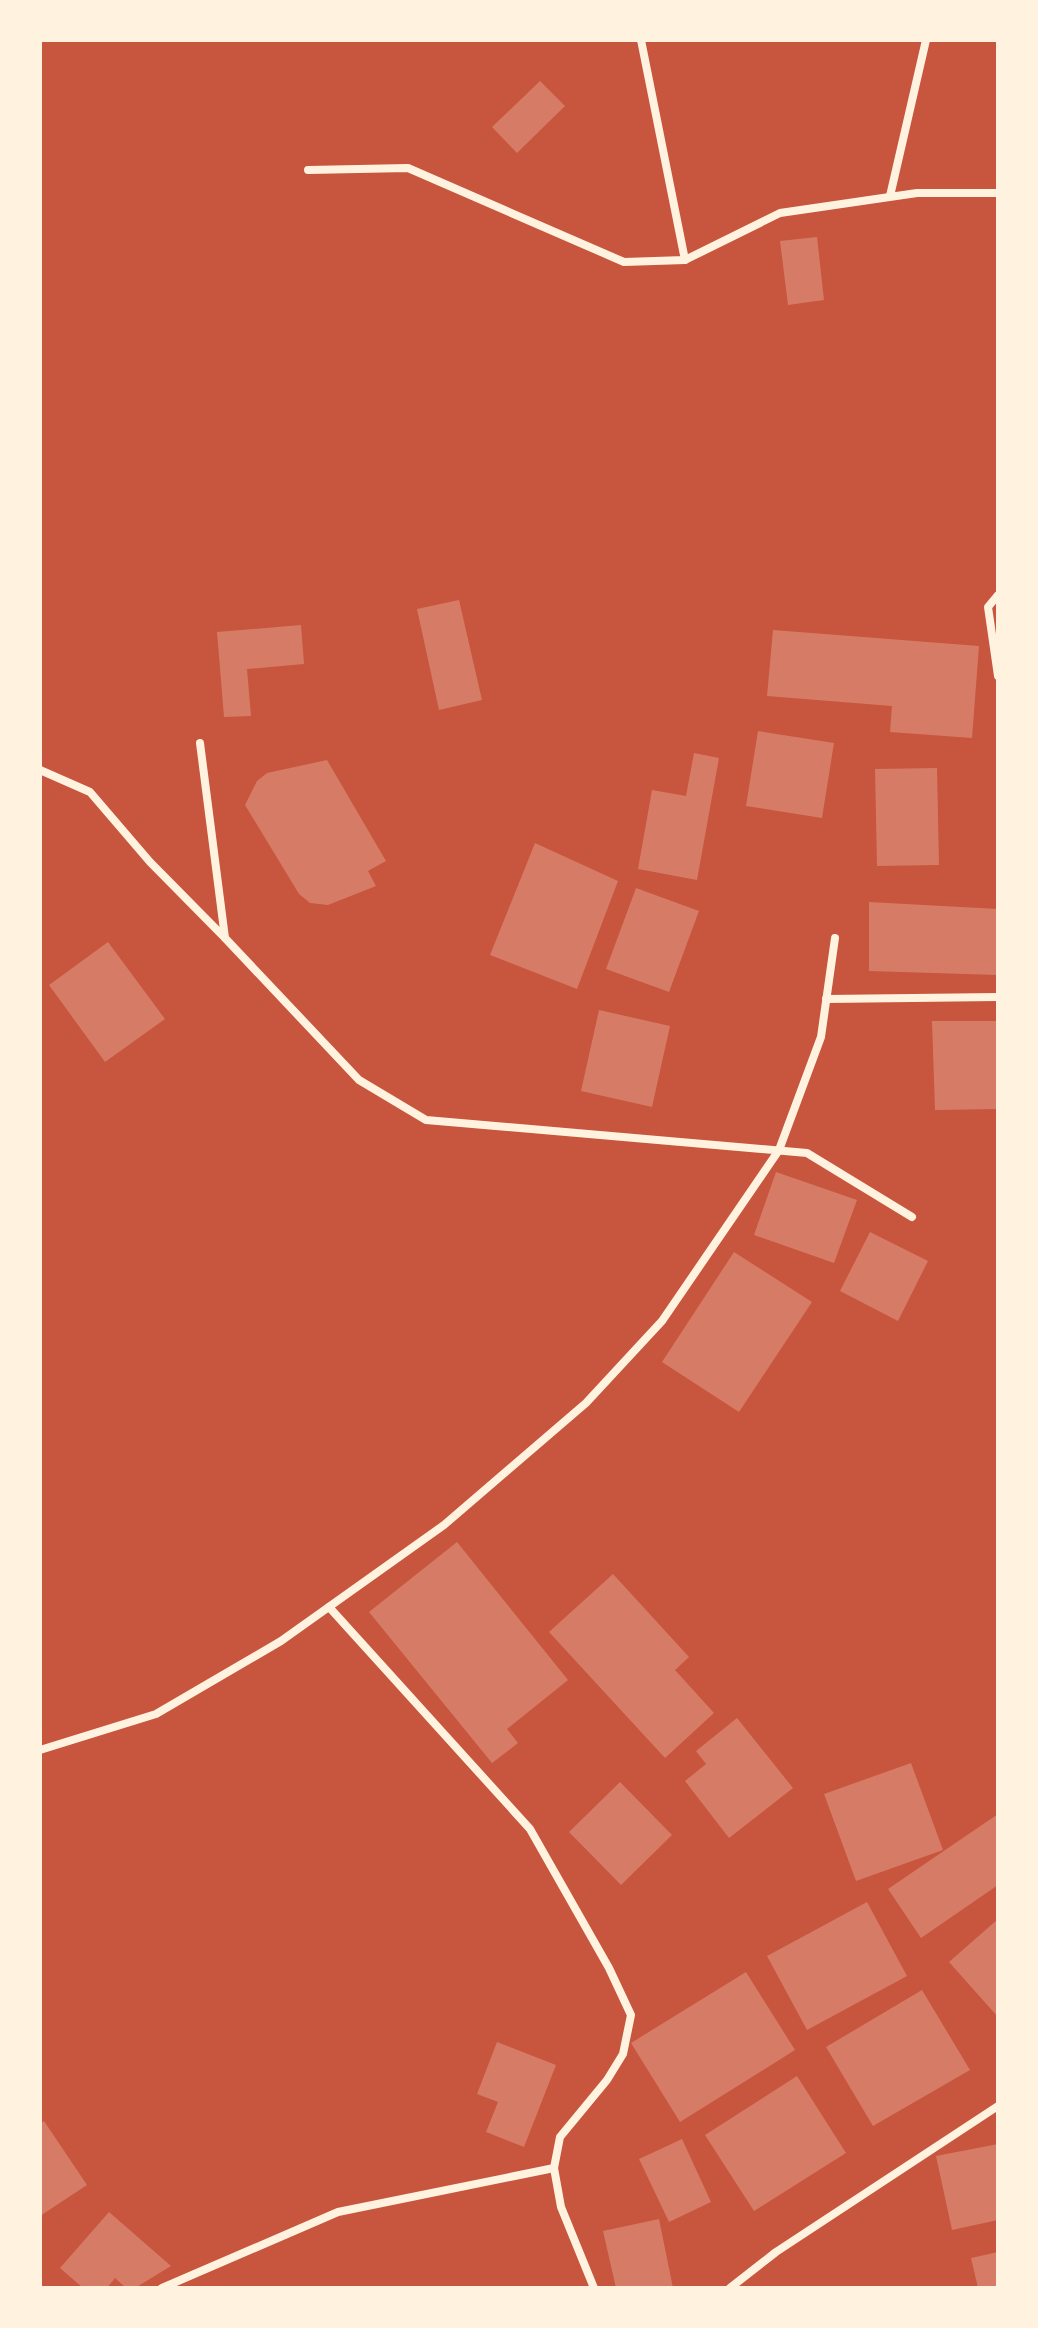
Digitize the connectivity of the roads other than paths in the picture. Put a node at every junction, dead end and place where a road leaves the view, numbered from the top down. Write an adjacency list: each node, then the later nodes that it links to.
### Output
1 (641, 40): 6 (street)
2 (926, 40): 5 (street)
3 (308, 170): 6 (street)
4 (998, 193): 5 (street)
5 (890, 196): 6 (street)
6 (685, 260)
7 (998, 595): 8 (street)
8 (998, 676)
9 (200, 743): 11 (street)
10 (40, 770): 11 (street)
11 (225, 938): 15 (street)
12 (835, 938): 14 (street)
13 (998, 997): 14 (street)
14 (826, 999): 15 (street)
15 (779, 1150): 16 (street); 17 (street)
16 (912, 1217)
17 (329, 1607): 18 (street); 20 (street)
18 (40, 1750)
19 (998, 2106): 23 (street)
20 (554, 2168): 21 (street); 22 (street)
21 (162, 2288)
22 (594, 2288)
23 (730, 2288)

